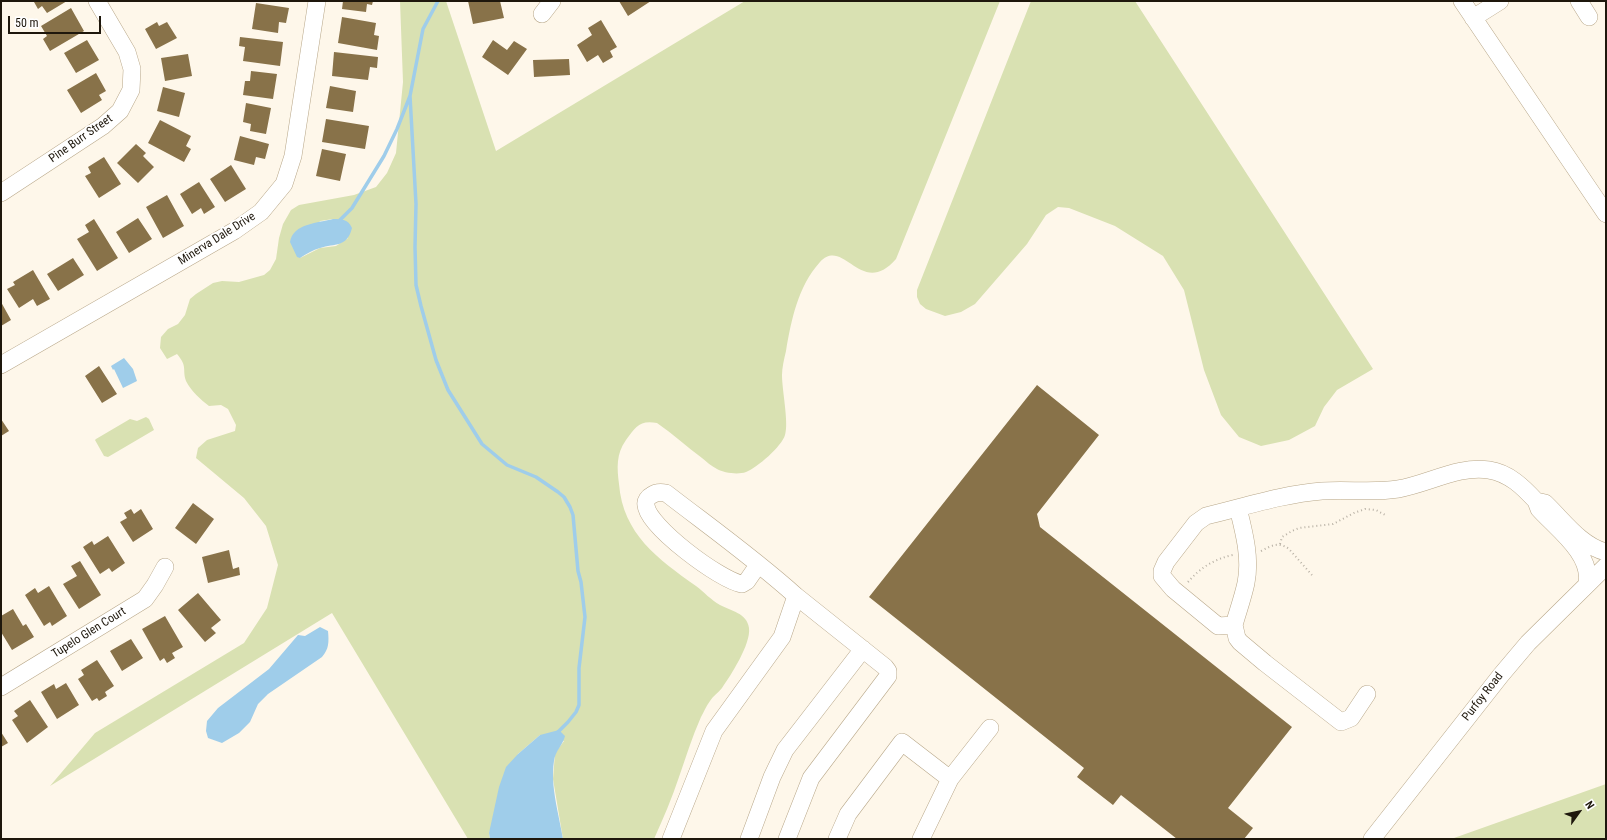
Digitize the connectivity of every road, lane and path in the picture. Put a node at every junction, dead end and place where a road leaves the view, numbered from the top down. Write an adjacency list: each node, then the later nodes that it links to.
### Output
1 (98, 1): 8 (street, Pine Burr Street)
2 (317, 1): 10 (street, Minerva Dale Drive)
3 (1462, 1): 7 (street)
4 (1500, 1): 7 (street)
5 (1579, 1): 6 (street)
6 (1589, 17)
7 (1473, 18): 9 (street)
8 (1, 193)
9 (1606, 214)
10 (1, 365)
11 (1536, 501): 12 (street); 16 (street); 22 (street)
12 (1238, 508): 25 (street); 25 (street)
13 (1387, 516): 14 (path)
14 (1280, 544): 15 (path); 21 (path)
15 (1261, 551)
16 (1606, 552)
17 (1235, 555): 23 (path)
18 (758, 564): 18 (street); 24 (street)
19 (165, 567): 27 (street, Tupelo Glen Court)
20 (1605, 569): 22 (street, Purfoy Road)
21 (1312, 576)
22 (1587, 583): 31 (street, Purfoy Road)
23 (1186, 584)
24 (796, 596): 26 (street); 32 (street)
25 (1234, 625): 28 (street)
26 (863, 649): 33 (street); 34 (street)
27 (1, 687)
28 (1367, 694)
29 (990, 728): 30 (street)
30 (950, 779): 35 (street); 36 (street)
31 (1374, 838)
32 (671, 839)
33 (749, 839)
34 (787, 839)
35 (837, 839)
36 (921, 839)

